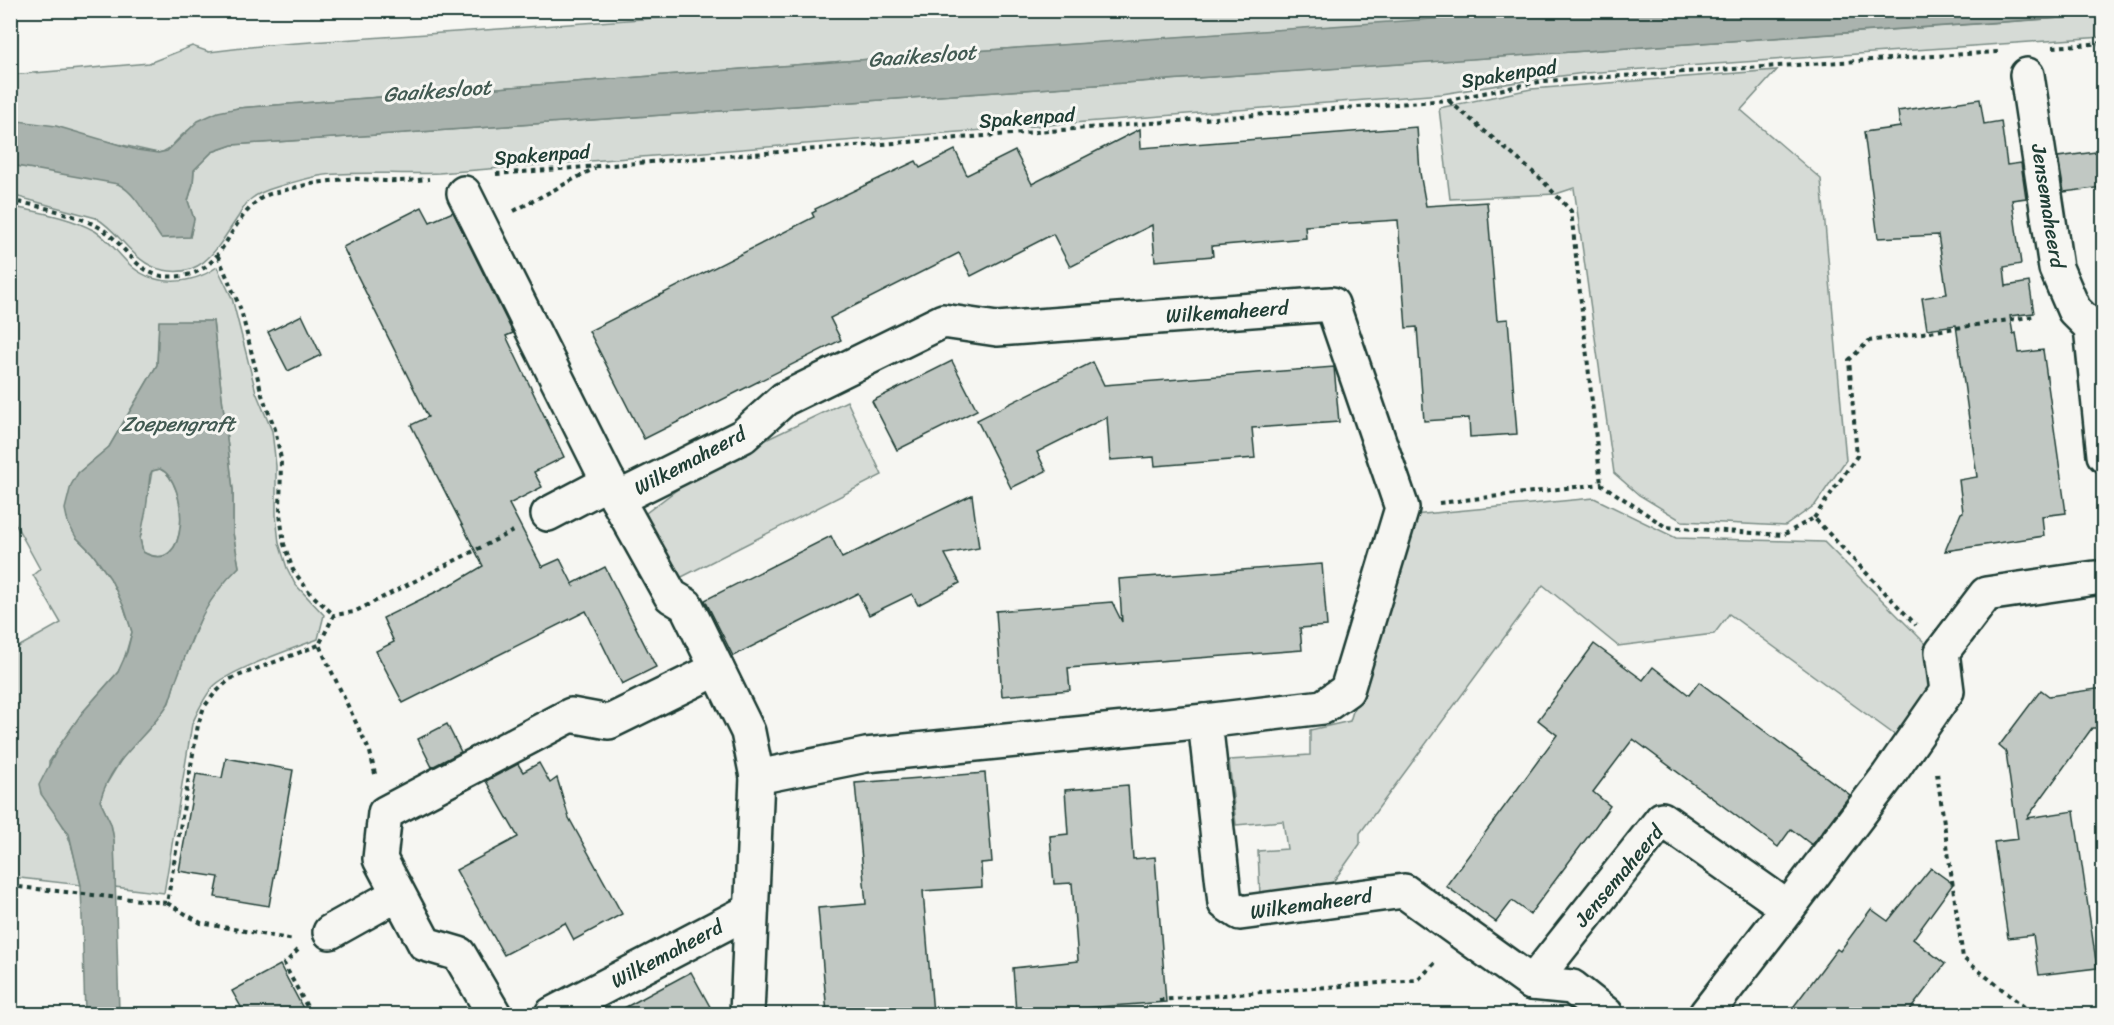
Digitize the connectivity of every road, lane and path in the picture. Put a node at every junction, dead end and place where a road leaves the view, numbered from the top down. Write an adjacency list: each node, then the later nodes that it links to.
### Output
1 (2103, 43): 2 (path)
2 (2047, 48)
3 (2001, 51): 5 (path, Spakenpad)
4 (2027, 75): 14 (street, Jensemaheerd)
5 (1448, 100): 6 (path, Spakenpad); 16 (path)
6 (598, 166): 8 (path, Spakenpad); 12 (path)
7 (431, 179): 13 (path)
8 (476, 184): 12 (street, Wilkemaheerd)
9 (10, 201): 10 (path)
10 (18, 202): 11 (path); 13 (path)
11 (10, 213)
12 (483, 227): 17 (street, Wilkemaheerd)
13 (218, 256): 22 (path)
14 (2090, 316): 15 (street, Jensemaheerd); 20 (path)
15 (2103, 455)
16 (1601, 484): 18 (path); 20 (path)
17 (613, 490): 18 (street, Wilkemaheerd); 19 (street, Wilkemaheerd); 25 (street, Wilkemaheerd)
18 (1402, 508): 27 (street)
19 (548, 514): 22 (path)
20 (1815, 518): 24 (path)
21 (2101, 578): 24 (street)
22 (334, 615): 23 (path)
23 (319, 645): 29 (path); 32 (path)
24 (1942, 652): 26 (street)
25 (717, 669): 28 (street, Wilkemaheerd); 29 (street)
26 (1929, 716): 33 (street); 45 (path)
27 (1205, 721): 28 (street); 35 (street, Wilkemaheerd)
28 (757, 777): 34 (street, Wilkemaheerd)
29 (385, 813): 31 (street)
30 (10, 886): 32 (path)
31 (398, 894): 36 (street); 40 (street)
32 (167, 903): 36 (path)
33 (1788, 908): 37 (street, Jensemaheerd); 44 (street)
34 (751, 910): 41 (street, Wilkemaheerd); 42 (street, Wilkemaheerd)
35 (1462, 933): 37 (street, Wilkemaheerd); 38 (path)
36 (318, 937): 39 (path)
37 (1532, 983): 43 (street)
38 (1159, 1000)
39 (311, 1014)
40 (494, 1014)
41 (552, 1014)
42 (747, 1014)
43 (1606, 1014)
44 (1707, 1014)
45 (2033, 1014)

